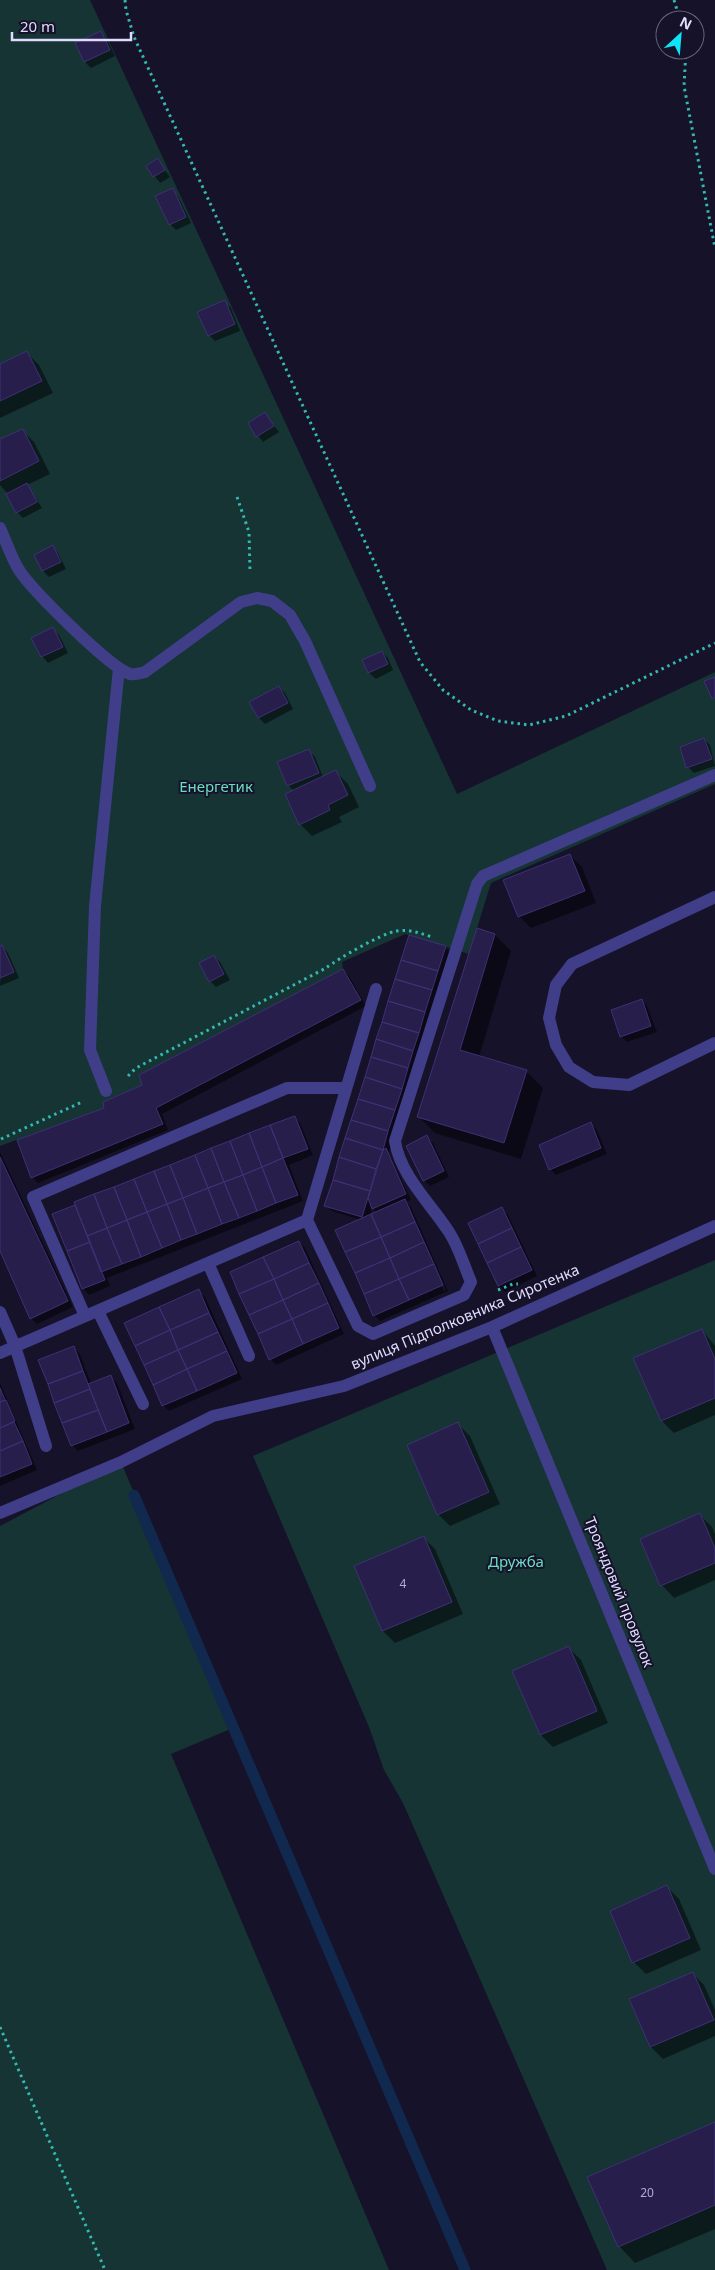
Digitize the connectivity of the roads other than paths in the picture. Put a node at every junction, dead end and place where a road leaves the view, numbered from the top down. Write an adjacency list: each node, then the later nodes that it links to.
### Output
1 (0, 528): 2 (street)
2 (119, 668): 4 (street); 9 (street)
3 (715, 775): 10 (street)
4 (370, 786)
5 (715, 897): 7 (street)
6 (376, 989): 8 (street)
7 (715, 1043)
8 (346, 1088): 10 (street); 15 (street)
9 (106, 1091)
10 (307, 1220): 12 (street)
11 (715, 1226): 16 (street, вулиця Підполковника Сиротенка)
12 (208, 1263): 13 (street); 19 (street)
13 (98, 1311): 15 (street); 20 (street)
14 (0, 1312): 17 (street)
15 (85, 1316): 17 (street)
16 (492, 1327): 22 (street, вулиця Підполковника Сиротенка); 23 (street, Трояндовий провулок)
17 (15, 1346): 18 (street); 21 (street)
18 (0, 1353)
19 (249, 1356)
20 (143, 1404)
21 (46, 1446)
22 (0, 1513)
23 (715, 1868)

